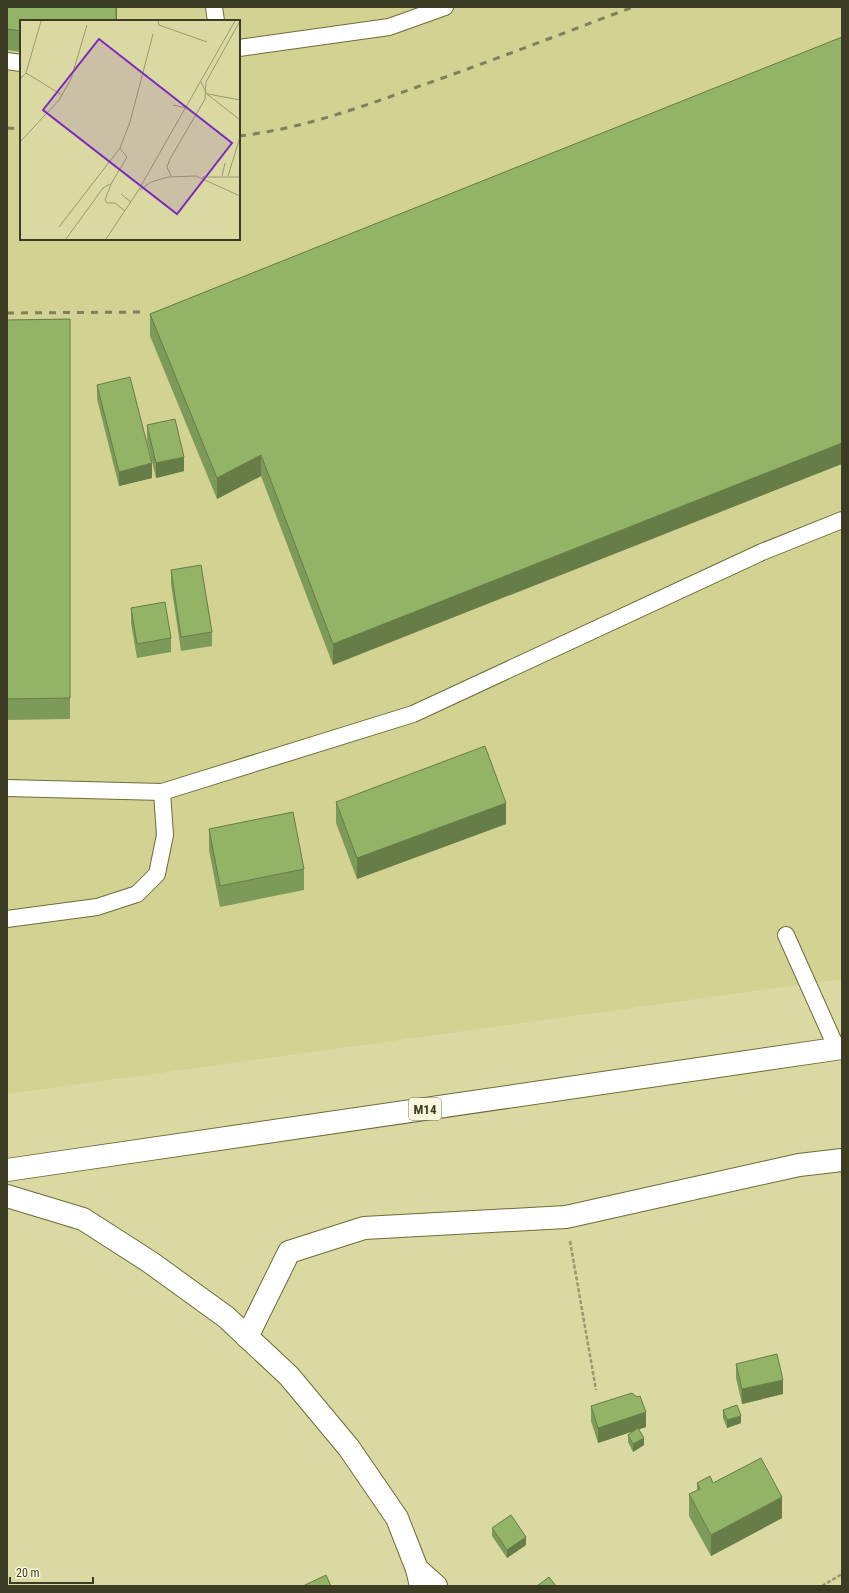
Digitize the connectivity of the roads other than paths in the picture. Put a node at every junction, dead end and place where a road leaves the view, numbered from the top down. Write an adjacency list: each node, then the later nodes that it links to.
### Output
1 (214, 7): 3 (lane)
2 (445, 7): 4 (lane)
3 (216, 20)
4 (240, 48)
5 (7, 61): 6 (lane)
6 (20, 63)
7 (842, 520): 9 (lane)
8 (7, 788): 9 (lane)
9 (162, 792): 10 (lane)
10 (7, 919)
11 (786, 935): 12 (lane)
12 (840, 1049): 14 (main road, M14)
13 (842, 1160): 16 (main road)
14 (7, 1170)
15 (7, 1196): 16 (main road)
16 (248, 1337): 17 (main road)
17 (419, 1577): 18 (main road)
18 (436, 1586)

